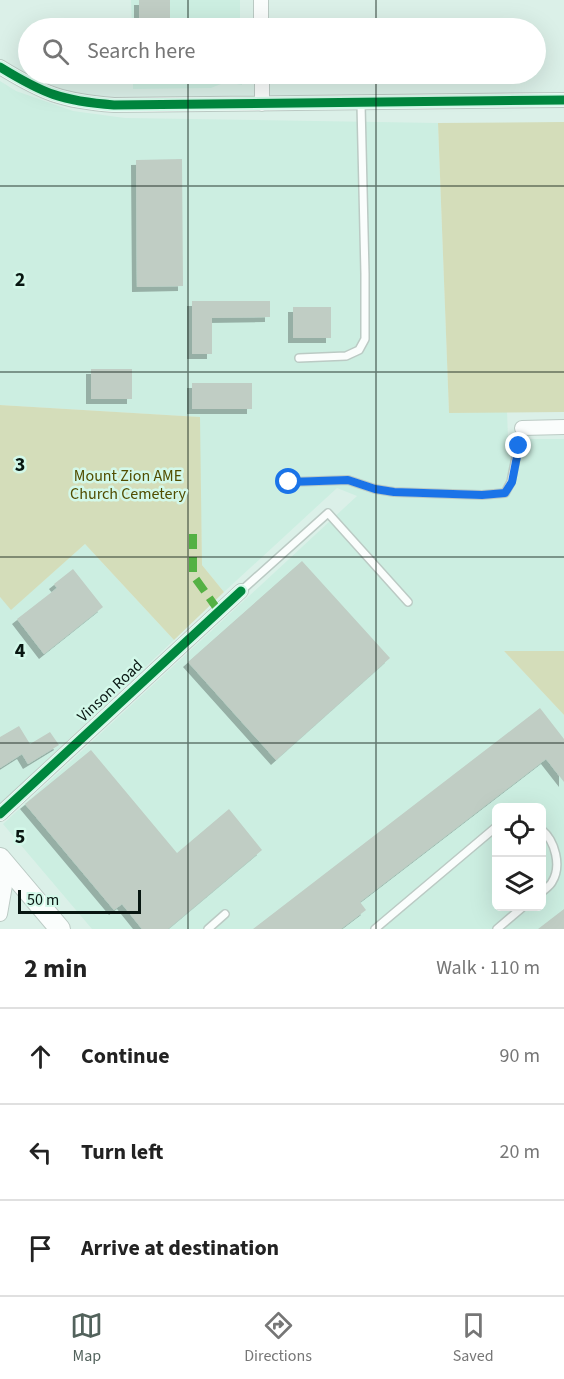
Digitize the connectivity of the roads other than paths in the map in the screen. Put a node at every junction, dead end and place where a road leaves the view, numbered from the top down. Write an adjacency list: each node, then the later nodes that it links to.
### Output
1 (261, 0): 2 (street)
2 (261, 18)
3 (0, 67): 4 (street)
4 (18, 77)
5 (30, 84): 8 (street)
6 (262, 84): 8 (street)
7 (564, 100): 9 (street)
8 (262, 104): 9 (street)
9 (361, 104): 10 (lane)
10 (299, 358)
11 (522, 428): 12 (street); 13 (lane)
12 (564, 428)
13 (289, 482)
14 (241, 591): 15 (lane); 16 (street, Vinson Road)
15 (408, 602)
16 (0, 814)
17 (492, 830): 26 (lane)
18 (546, 834): 20 (lane)
19 (4, 863): 22 (street); 24 (main road)
20 (546, 888)
21 (518, 911): 27 (lane)
22 (0, 914)
23 (225, 914): 25 (lane)
24 (60, 929)
25 (208, 929)
26 (375, 929)
27 (497, 929)

